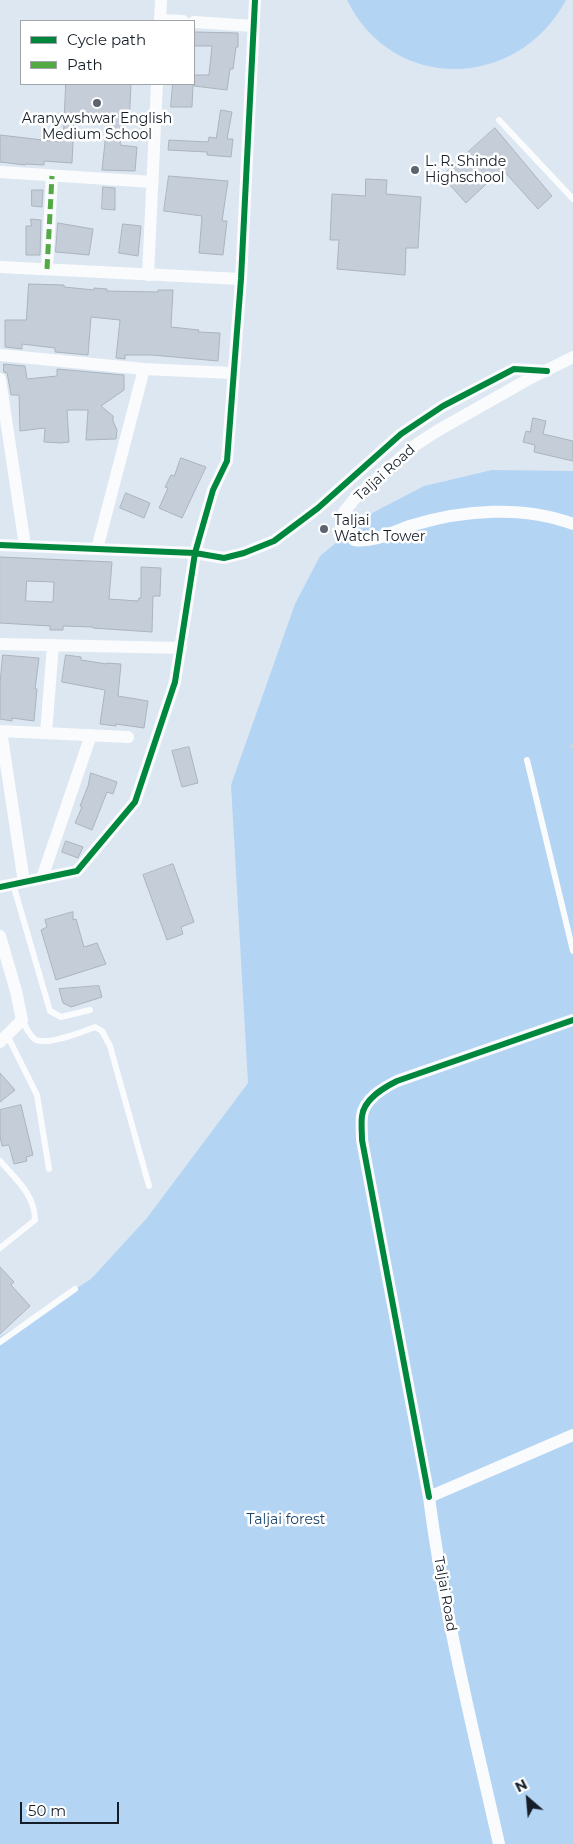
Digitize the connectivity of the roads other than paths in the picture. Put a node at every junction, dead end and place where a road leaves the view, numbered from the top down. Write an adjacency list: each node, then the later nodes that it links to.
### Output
1 (161, 0): 3 (street)
2 (255, 0): 5 (street)
3 (160, 20)
4 (195, 22): 5 (street)
5 (253, 26): 15 (street)
6 (157, 85): 10 (street)
7 (499, 120): 11 (lane)
8 (0, 172): 9 (street)
9 (52, 176): 10 (street); 13 (street)
10 (153, 182): 14 (street)
11 (573, 199)
12 (0, 267): 13 (street)
13 (47, 269): 14 (street)
14 (148, 275): 15 (street)
15 (241, 280): 20 (street)
16 (0, 356): 18 (street)
17 (573, 358): 19 (street, Taljai Road)
18 (144, 369): 20 (street); 25 (street)
19 (547, 371): 22 (street, Taljai Road); 26 (street)
20 (232, 374): 26 (street)
21 (0, 378): 24 (street)
22 (573, 524)
23 (0, 545): 24 (street)
24 (25, 546): 25 (street)
25 (97, 549): 26 (street)
26 (195, 553): 29 (street)
27 (0, 644): 28 (street)
28 (53, 645): 29 (street); 31 (street)
29 (181, 648): 35 (street)
30 (1, 731): 31 (street); 36 (street)
31 (46, 733): 32 (street)
32 (91, 735): 33 (street); 35 (street)
33 (128, 737)
34 (527, 760): 38 (lane)
35 (42, 878): 36 (street)
36 (12, 884): 39 (lane)
37 (0, 936): 40 (street)
38 (573, 951)
39 (90, 1010)
40 (22, 1020): 42 (street); 45 (lane)
41 (573, 1020): 50 (street, Taljai Road)
42 (4, 1038): 44 (lane)
43 (0, 1160): 46 (lane)
44 (49, 1169)
45 (149, 1186)
46 (0, 1248)
47 (75, 1289): 48 (lane)
48 (0, 1342)
49 (573, 1435): 50 (street)
50 (429, 1497): 51 (street, Taljai Road)
51 (499, 1844)

